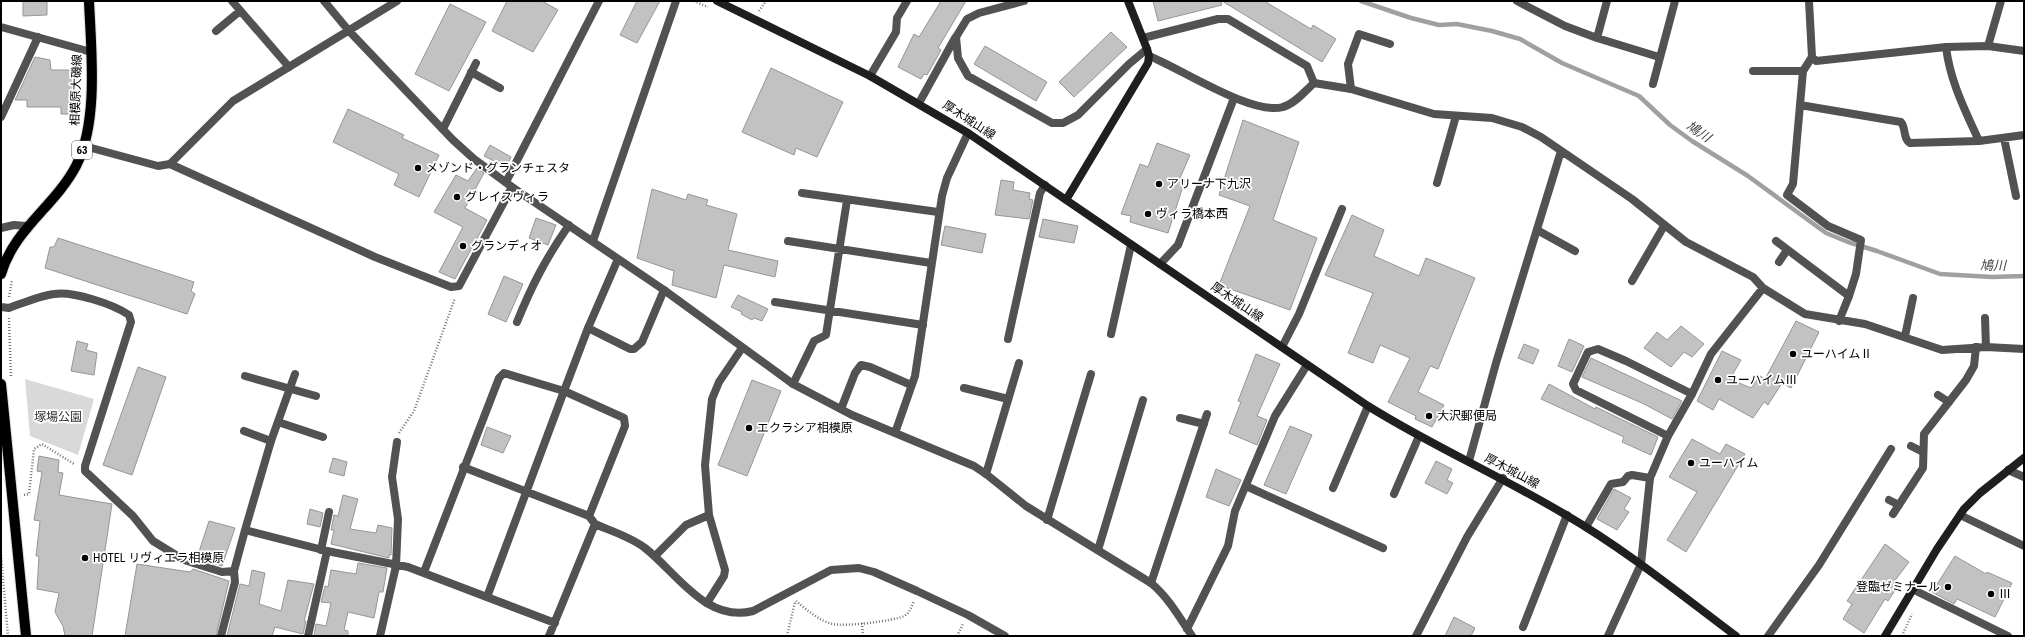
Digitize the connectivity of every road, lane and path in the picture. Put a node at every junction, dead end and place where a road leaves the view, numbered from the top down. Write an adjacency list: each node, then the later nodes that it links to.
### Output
1 (89, 1): 30 (main road, 相模原大磯線 / 63)
2 (232, 1): 17 (street)
3 (324, 1): 21 (street)
4 (397, 1): 21 (street)
5 (599, 1): 58 (street)
6 (676, 1): 71 (street)
7 (716, 1): 39 (main road, 厚木城山線)
8 (766, 1): 18 (path)
9 (907, 1): 39 (street)
10 (1024, 1): 22 (street)
11 (1128, 1): 24 (main road)
12 (1517, 1): 25 (street)
13 (1607, 1): 25 (street)
14 (1676, 1): 32 (street)
15 (1809, 1): 33 (street)
16 (2001, 1): 27 (street)
17 (240, 11): 20 (street); 35 (street)
18 (759, 11)
19 (1, 27): 23 (street)
20 (216, 31)
21 (349, 31): 35 (street); 49 (street)
22 (956, 37): 31 (street); 45 (street)
23 (38, 38): 30 (street); 48 (street)
24 (1143, 38): 31 (main road); 40 (street)
25 (1597, 38): 32 (street)
26 (1390, 44): 43 (street)
27 (1988, 46): 28 (street); 29 (street)
28 (1946, 47): 33 (street); 53 (street)
29 (2024, 51)
30 (91, 52): 54 (main road, 相模原大磯線 / 63)
31 (1148, 52): 44 (street); 63 (main road)
32 (1659, 57): 41 (street)
33 (1812, 57): 37 (street)
34 (476, 63): 38 (street)
35 (289, 67): 56 (street)
36 (1753, 71): 37 (street)
37 (1803, 71): 46 (street)
38 (471, 72): 42 (street); 49 (street)
39 (870, 76): 45 (main road, 厚木城山線)
40 (1314, 83): 43 (street); 44 (street)
41 (1653, 84)
42 (500, 88)
43 (1350, 89): 47 (street)
44 (1234, 98): 81 (street)
45 (919, 103): 50 (main road, 厚木城山線)
46 (1800, 105): 53 (street); 87 (street)
47 (1456, 116): 55 (street); 57 (street)
48 (1, 117)
49 (443, 129): 58 (street)
50 (968, 133): 59 (main road, 厚木城山線); 65 (street)
51 (2024, 135): 52 (street)
52 (2004, 138): 53 (street); 61 (street)
53 (1979, 141)
54 (84, 146): 56 (street); 67 (main road, 相模原大磯線 / 63)
55 (1561, 151): 68 (street); 70 (street)
56 (170, 164): 84 (street)
57 (1437, 183)
58 (509, 185): 66 (street); 84 (street)
59 (1045, 185): 63 (main road, 厚木城山線); 99 (street)
60 (802, 193): 62 (street)
61 (2016, 196)
62 (847, 200): 65 (street); 75 (street)
63 (1066, 200): 74 (main road, 厚木城山線)
64 (1342, 209): 103 (street)
65 (938, 212): 80 (street)
66 (569, 225): 71 (street); 94 (street)
67 (27, 226): 69 (street); 82 (main road, 相模原大磯線 / 63)
68 (1664, 226): 83 (street); 85 (street)
69 (1, 228)
70 (1536, 230): 77 (street); 139 (street)
71 (593, 241): 78 (street)
72 (788, 241): 75 (street)
73 (1776, 241): 76 (street)
74 (1131, 245): 81 (main road, 厚木城山線); 97 (street)
75 (840, 250): 80 (street); 91 (street)
76 (1788, 250): 79 (street); 87 (street)
77 (1574, 251)
78 (618, 259): 86 (street); 96 (street)
79 (1778, 262)
80 (931, 263): 95 (street)
81 (1160, 264): 103 (main road, 厚木城山線)
82 (1, 274)
83 (1632, 281)
84 (459, 286): 134 (path)
85 (1763, 288): 93 (street); 116 (street)
86 (664, 290): 96 (street); 102 (street)
87 (1849, 296): 93 (street)
88 (1913, 298): 98 (street)
89 (775, 302): 91 (street)
90 (1, 307): 142 (street)
91 (831, 311): 95 (street); 111 (street)
92 (1985, 318): 101 (street)
93 (1839, 321): 98 (street)
94 (517, 322)
95 (922, 325): 112 (street)
96 (588, 328): 115 (street)
97 (1111, 334)
98 (1905, 336): 100 (street)
99 (1008, 339)
100 (1976, 347): 101 (street); 121 (street)
101 (1986, 347): 104 (street)
102 (742, 348): 111 (street); 156 (street)
103 (1282, 348): 106 (main road, 厚木城山線)
104 (2024, 349)
105 (1019, 363): 119 (street)
106 (1307, 365): 122 (main road, 厚木城山線); 147 (street)
107 (295, 374): 113 (street)
108 (1091, 374): 160 (street)
109 (245, 376): 113 (street)
110 (1, 384): 187 (main road)
111 (793, 384): 123 (street)
112 (912, 386): 123 (street); 129 (street)
113 (290, 388): 118 (street); 126 (street)
114 (964, 388): 119 (street)
115 (564, 391): 140 (street); 149 (street); 159 (street)
116 (1692, 394): 131 (street); 131 (street)
117 (1938, 395): 121 (street)
118 (316, 396)
119 (1008, 399): 143 (street)
120 (1143, 400): 166 (street)
121 (1949, 402): 137 (street)
122 (1368, 406): 130 (main road, 厚木城山線); 148 (street)
123 (841, 409): 129 (street)
124 (1207, 414): 127 (street)
125 (1180, 418): 127 (street)
126 (278, 422): 132 (street); 133 (street)
127 (1204, 424): 174 (street)
128 (244, 431): 133 (street)
129 (895, 433): 143 (street)
130 (1419, 436): 139 (main road, 厚木城山線); 150 (street)
131 (1668, 436): 146 (street)
132 (323, 437)
133 (272, 441): 163 (street)
134 (397, 442): 171 (street)
135 (1911, 446): 137 (street)
136 (1890, 449): 198 (street)
137 (1924, 452): 153 (street)
138 (2024, 458): 141 (main road)
139 (1469, 461): 145 (main road, 厚木城山線)
140 (463, 467): 149 (street); 173 (street)
141 (2008, 470): 144 (street); 158 (main road)
142 (85, 471): 151 (path); 172 (street)
143 (986, 474): 160 (street)
144 (2024, 477)
145 (1503, 478): 157 (main road, 厚木城山線); 195 (street)
146 (1650, 478): 162 (street); 170 (street)
147 (1246, 486): 165 (street); 185 (street)
148 (1333, 488)
149 (527, 492): 159 (street); 178 (street)
150 (1394, 494)
151 (23, 495)
152 (1889, 500): 153 (street)
153 (1899, 505): 155 (street)
154 (330, 512): 167 (street)
155 (1893, 514)
156 (709, 515): 169 (street); 180 (street)
157 (1567, 515): 162 (main road, 厚木城山線); 184 (street)
158 (1960, 515): 164 (street); 176 (main road)
159 (589, 516): 161 (street)
160 (1047, 520): 166 (street)
161 (595, 524): 169 (street); 182 (street)
162 (1586, 527): 170 (main road, 厚木城山線)
163 (245, 530): 167 (street); 172 (street)
164 (2024, 546)
165 (1383, 548)
166 (1098, 550): 174 (street)
167 (324, 551): 171 (street); 189 (street)
168 (1, 555): 186 (path)
169 (655, 556): 180 (street)
170 (1641, 564): 196 (street); 197 (main road, 厚木城山線)
171 (396, 566): 173 (street); 190 (street)
172 (234, 571): 188 (street)
173 (424, 572): 178 (street)
174 (1151, 583): 185 (street)
175 (797, 588): 177 (street); 179 (path); 180 (street)
176 (1912, 589): 199 (main road); 201 (street)
177 (917, 591): 183 (path); 194 (street)
178 (487, 597): 182 (street)
179 (796, 601): 183 (path); 192 (path)
180 (707, 603)
181 (1915, 608): 200 (path)
182 (555, 623): 191 (street)
183 (862, 623): 193 (path)
184 (1523, 627)
185 (1190, 633)
186 (8, 636)
187 (26, 636)
188 (221, 636)
189 (308, 636)
190 (380, 636)
191 (549, 636)
192 (787, 636)
193 (863, 636)
194 (1005, 636)
195 (1416, 636)
196 (1608, 636)
197 (1736, 636)
198 (1768, 636)
199 (1885, 636)
200 (1902, 636)
201 (2008, 636)

